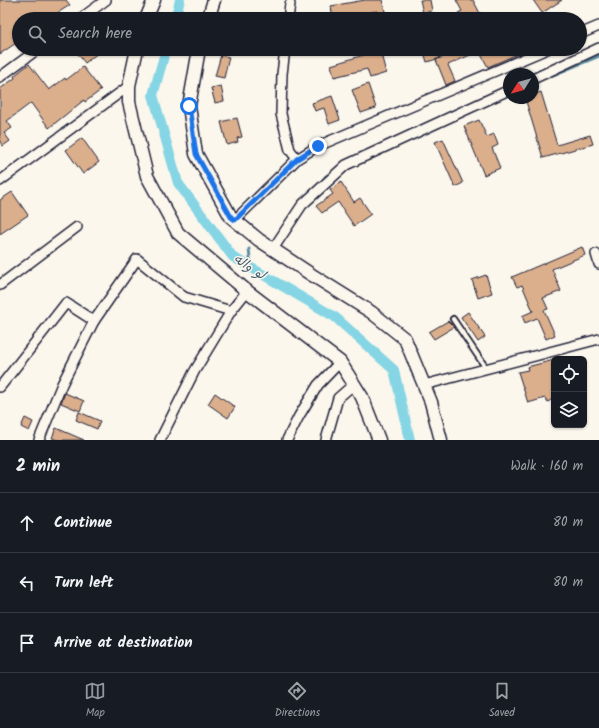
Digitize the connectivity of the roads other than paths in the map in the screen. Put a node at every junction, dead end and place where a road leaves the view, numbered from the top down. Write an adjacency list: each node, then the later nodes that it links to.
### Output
1 (106, 0): 5 (street)
2 (154, 0): 6 (street)
3 (214, 0): 7 (street)
4 (290, 4): 8 (street)
5 (90, 12)
6 (149, 12)
7 (210, 12)
8 (289, 12)
9 (599, 26): 10 (street)
10 (587, 31)
11 (599, 48): 12 (street)
12 (587, 54)
13 (28, 56): 20 (street)
14 (135, 56): 21 (street)
15 (198, 56): 25 (street)
16 (284, 56): 23 (street)
17 (531, 56): 23 (street)
18 (582, 56): 19 (street)
19 (539, 76)
20 (0, 77)
21 (129, 86): 24 (street); 31 (street)
22 (503, 93): 27 (street)
23 (297, 159): 25 (street)
24 (0, 181)
25 (235, 220): 27 (street)
26 (77, 227): 30 (street)
27 (273, 249): 39 (street)
28 (596, 254): 29 (street)
29 (599, 264)
30 (0, 285)
31 (247, 291): 32 (street); 36 (street)
32 (231, 311): 34 (street); 42 (street)
33 (453, 319): 37 (lane)
34 (94, 321): 40 (street); 41 (street)
35 (599, 339): 37 (street)
36 (340, 362): 38 (street); 43 (street)
37 (486, 368): 39 (street)
38 (354, 384): 44 (street); 45 (street)
39 (424, 385): 46 (street)
40 (0, 387)
41 (39, 440)
42 (160, 440)
43 (287, 440)
44 (326, 440)
45 (379, 440)
46 (441, 440)

